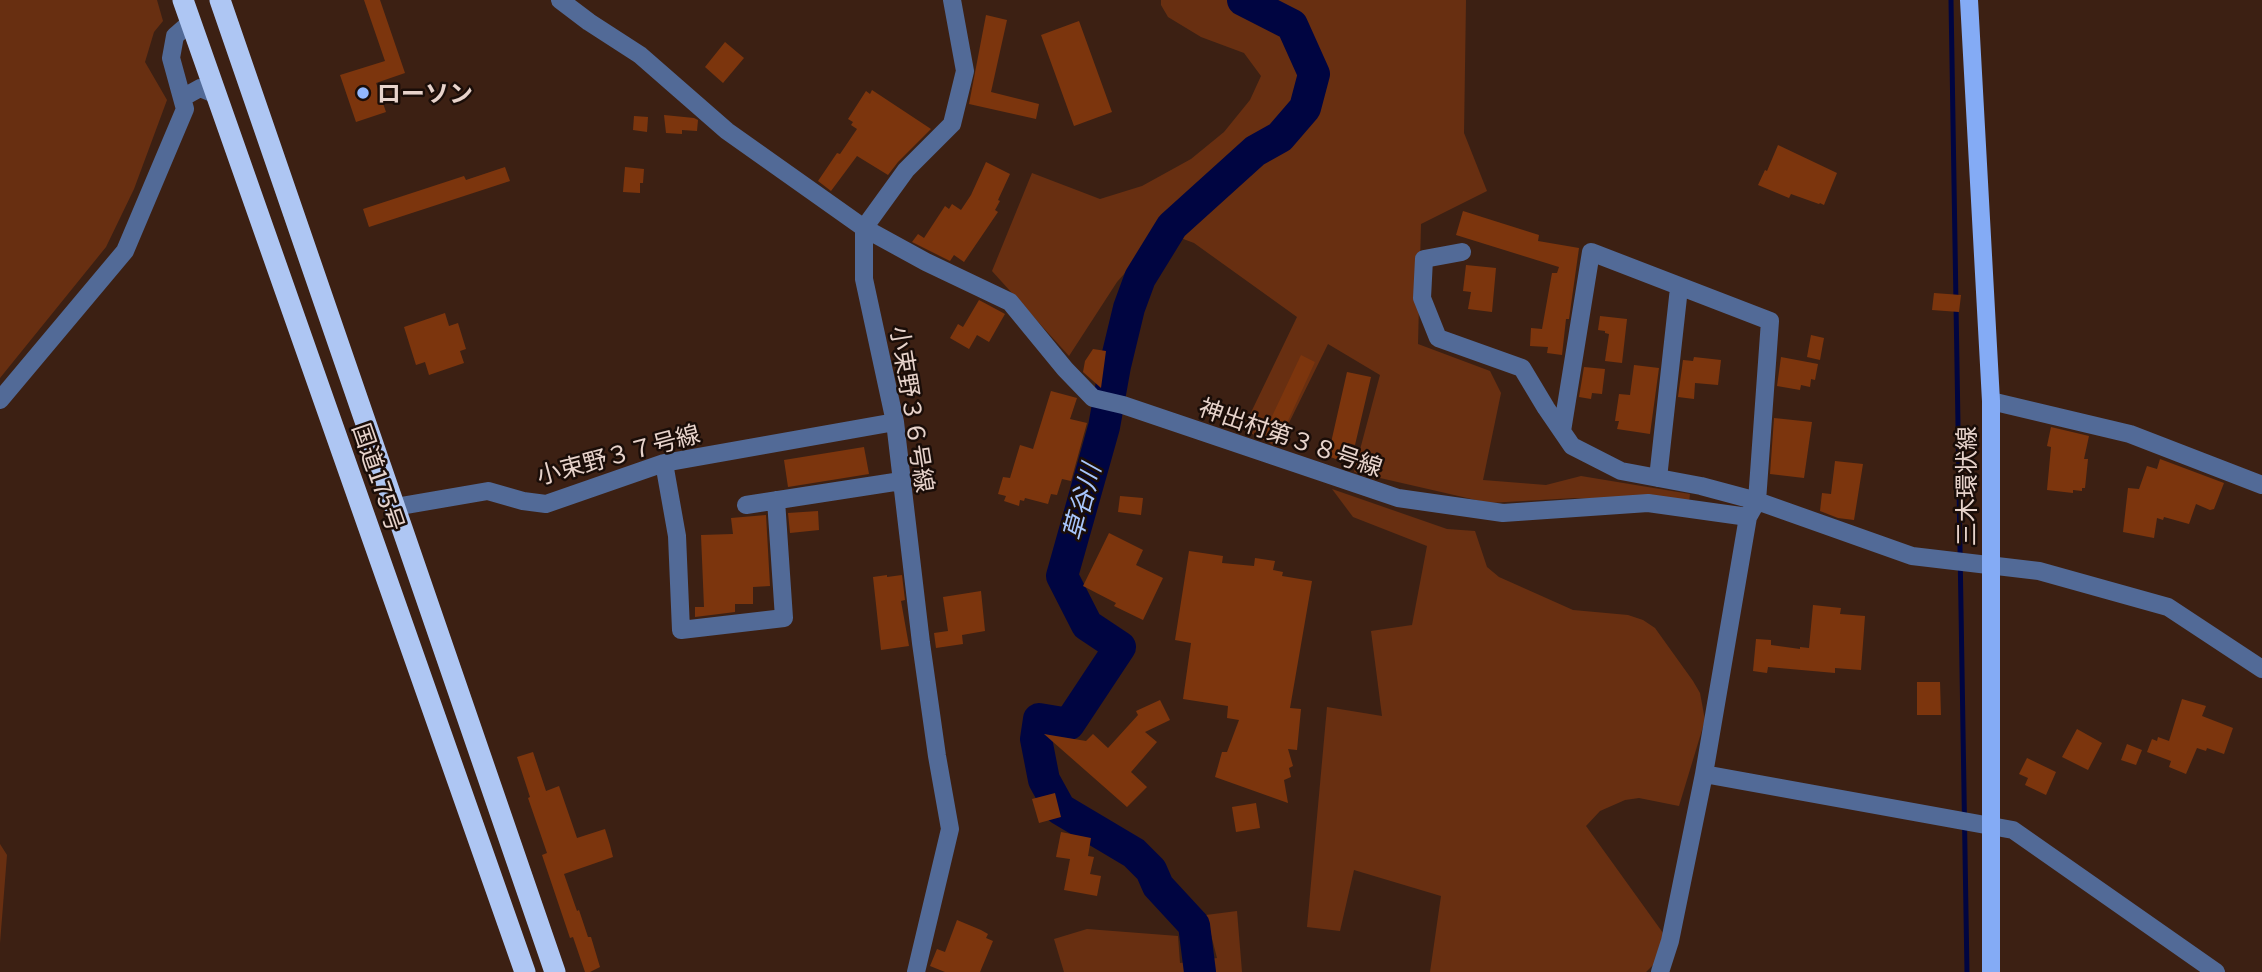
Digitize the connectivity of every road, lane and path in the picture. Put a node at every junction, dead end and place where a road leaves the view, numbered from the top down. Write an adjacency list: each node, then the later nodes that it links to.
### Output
1 (183, 0): 6 (highway, 国道175号)
2 (221, 0): 22 (highway, 国道175号)
3 (561, 0): 9 (street)
4 (952, 0): 9 (street)
5 (1969, 0): 13 (main road, 三木環状線)
6 (191, 22): 7 (highway, 国道175号); 8 (street)
7 (217, 95): 8 (street); 28 (highway, 国道175号)
8 (182, 98): 12 (street)
9 (864, 228): 14 (street, 小束野３６号線); 23 (street, 神出村第３８号線)
10 (1462, 252): 15 (street)
11 (1679, 288): 15 (street); 17 (street); 23 (street)
12 (0, 400)
13 (1991, 401): 19 (street); 24 (main road, 三木環状線)
14 (895, 422): 16 (street, 小束野３７号線); 18 (street, 小束野３６号線)
15 (1562, 431): 17 (street)
16 (664, 463): 20 (street); 22 (street, 小束野３７号線)
17 (1658, 478): 23 (street)
18 (901, 481): 20 (street); 30 (street, 小束野３６号線)
19 (2262, 485)
20 (776, 500): 21 (street)
21 (746, 505)
22 (395, 507): 29 (highway, 国道175号)
23 (1752, 509): 24 (street); 26 (street)
24 (1990, 564): 25 (street); 27 (main road, 三木環状線)
25 (2262, 669)
26 (1704, 774): 27 (street); 31 (street)
27 (1990, 825): 32 (main road, 三木環状線); 33 (street)
28 (524, 972)
29 (555, 972)
30 (916, 972)
31 (1660, 972)
32 (1991, 972)
33 (2216, 972)

